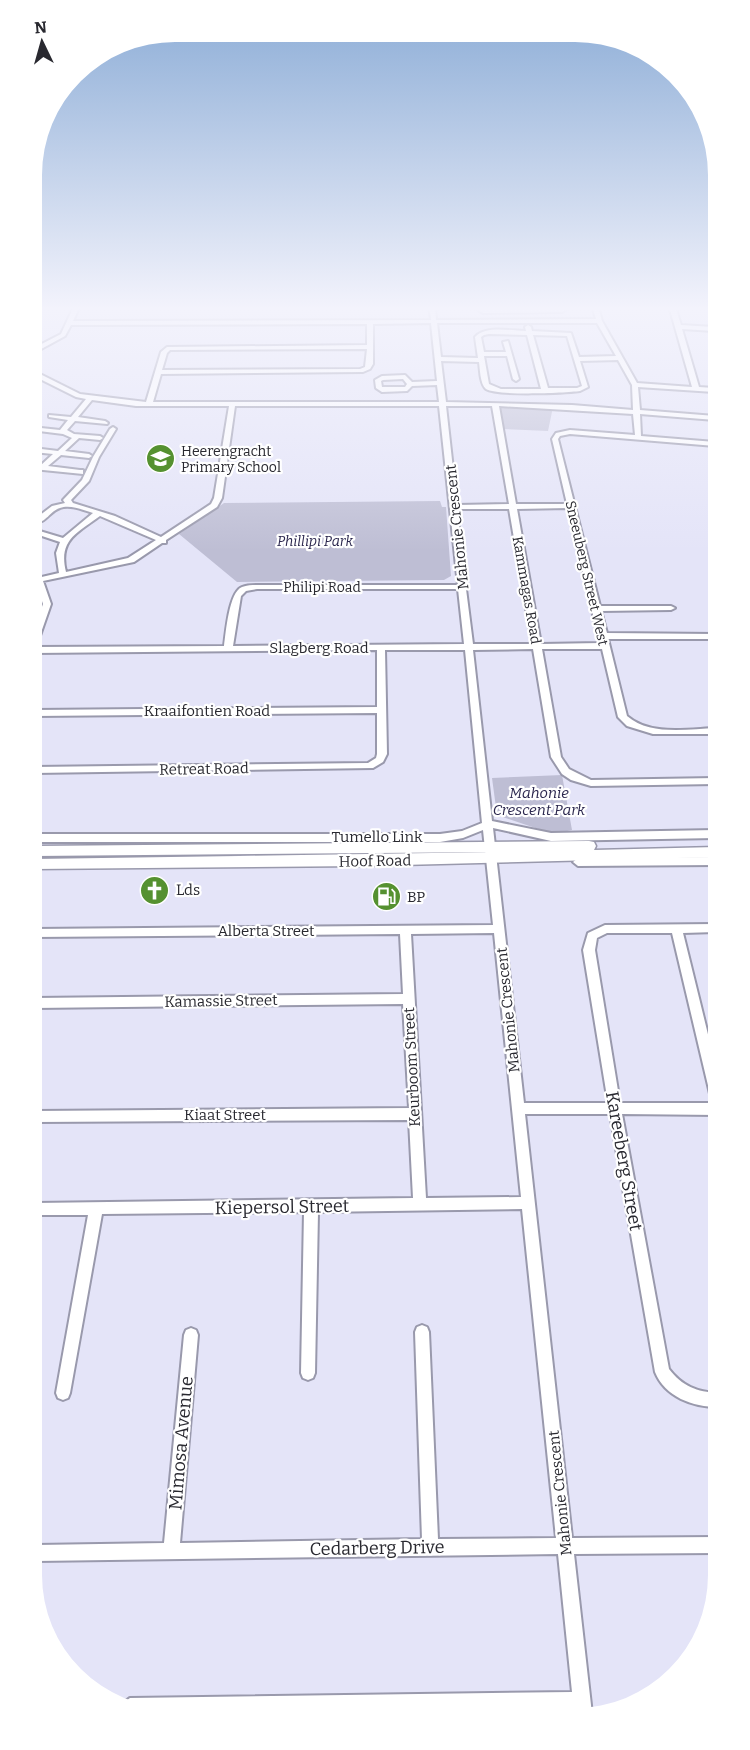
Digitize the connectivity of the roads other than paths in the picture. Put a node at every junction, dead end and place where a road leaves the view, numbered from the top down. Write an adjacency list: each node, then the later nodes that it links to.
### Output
1 (60, 388): 13 (street)
2 (153, 388): 15 (street)
3 (379, 388): 4 (street)
4 (409, 388)
5 (441, 388): 14 (street, Mahonie Crescent)
6 (489, 388): 12 (street)
7 (584, 388): 12 (street)
8 (635, 388): 18 (street)
9 (689, 388): 10 (street)
10 (696, 388): 11 (street)
11 (708, 389)
12 (545, 390)
13 (90, 398): 15 (street); 21 (street)
14 (443, 403): 16 (street); 17 (street); 37 (street, Mahonie Crescent)
15 (149, 404): 17 (street)
16 (495, 404): 18 (street); 38 (street, Kammagas Road)
17 (232, 405): 43 (street)
18 (638, 412): 20 (street); 27 (street)
19 (51, 416): 21 (street)
20 (708, 417)
21 (73, 419): 22 (street); 25 (street)
22 (105, 423)
23 (114, 429): 35 (street)
24 (42, 430): 25 (street)
25 (63, 432): 26 (street)
26 (76, 436): 28 (street); 31 (street)
27 (638, 437): 29 (street); 36 (street, Sneeuberg Street West)
28 (100, 438)
29 (708, 443)
30 (42, 451): 31 (street)
31 (60, 453): 32 (street); 33 (street)
32 (89, 456)
33 (42, 468): 34 (street)
34 (80, 472)
35 (70, 505): 39 (street); 40 (street)
36 (571, 506): 38 (street); 49 (street, Sneeuberg Street West)
37 (454, 507): 38 (street); 46 (street, Mahonie Crescent)
38 (513, 507): 54 (street, Kammagas Road)
39 (96, 514): 42 (street); 43 (street)
40 (42, 518)
41 (42, 534): 42 (street)
42 (65, 540): 44 (street)
43 (163, 541): 44 (street)
44 (63, 575): 45 (street)
45 (42, 580)
46 (464, 587): 53 (street, Mahonie Crescent); 58 (street, Philipi Road)
47 (42, 594): 50 (street)
48 (671, 608): 49 (street)
49 (596, 609): 51 (street, Sneeuberg Street West)
50 (42, 620)
51 (602, 636): 52 (street); 55 (street, Sneeuberg Street West)
52 (708, 636)
53 (469, 646): 54 (street, Slagberg Road); 56 (street, Slagberg Road); 64 (street, Mahonie Crescent)
54 (537, 646): 55 (street, Slagberg Road); 63 (street, Kammagas Road)
55 (604, 646): 61 (street, Sneeuberg Street West)
56 (381, 647): 58 (street, Slagberg Road); 59 (street)
57 (42, 648): 58 (street, Slagberg Road)
58 (228, 648)
59 (381, 710): 60 (street, Kraaifontien Road); 62 (street, Retreat Road)
60 (42, 713)
61 (708, 731)
62 (42, 770)
63 (708, 781)
64 (489, 824): 65 (street); 66 (street, Tumello Link); 70 (street, Mahonie Crescent)
65 (708, 834)
66 (42, 838)
67 (708, 844): 70 (main road, Hoof Road)
68 (42, 851): 70 (main road, Hoof Road)
69 (708, 852): 70 (main road, Hoof Road)
70 (491, 853): 73 (main road, Hoof Road); 77 (street, Mahonie Crescent)
71 (708, 861): 72 (street)
72 (578, 862)
73 (42, 864)
74 (708, 927): 75 (street)
75 (676, 928): 81 (street); 83 (street, Kareeberg Street)
76 (405, 929): 77 (street, Alberta Street); 78 (street, Alberta Street); 79 (street, Keurboom Street)
77 (499, 929): 82 (street, Mahonie Crescent)
78 (42, 933)
79 (408, 999): 80 (street, Kamassie Street); 85 (street, Keurboom Street)
80 (42, 1004)
81 (708, 1061)
82 (519, 1108): 83 (street); 87 (street, Mahonie Crescent)
83 (615, 1108): 84 (street); 96 (street, Kareeberg Street)
84 (708, 1109)
85 (414, 1114): 86 (street, Kiaat Street); 88 (street, Keurboom Street)
86 (42, 1117)
87 (528, 1203): 88 (street, Kiepersol Street); 99 (street, Mahonie Crescent)
88 (420, 1204): 89 (street, Kiepersol Street)
89 (311, 1207): 90 (street, Kiepersol Street); 94 (street)
90 (96, 1208): 91 (street, Kiepersol Street); 95 (street)
91 (42, 1209)
92 (422, 1332): 98 (street)
93 (191, 1335): 100 (street, Mimosa Avenue)
94 (308, 1373)
95 (63, 1393)
96 (708, 1399)
97 (708, 1545): 99 (street, Cedarberg Drive)
98 (430, 1546): 99 (street, Cedarberg Drive); 100 (street, Cedarberg Drive)
99 (565, 1547): 103 (street, Mahonie Crescent)
100 (171, 1551): 101 (street, Cedarberg Drive)
101 (42, 1553)
102 (160, 1707): 103 (street)
103 (583, 1707)

